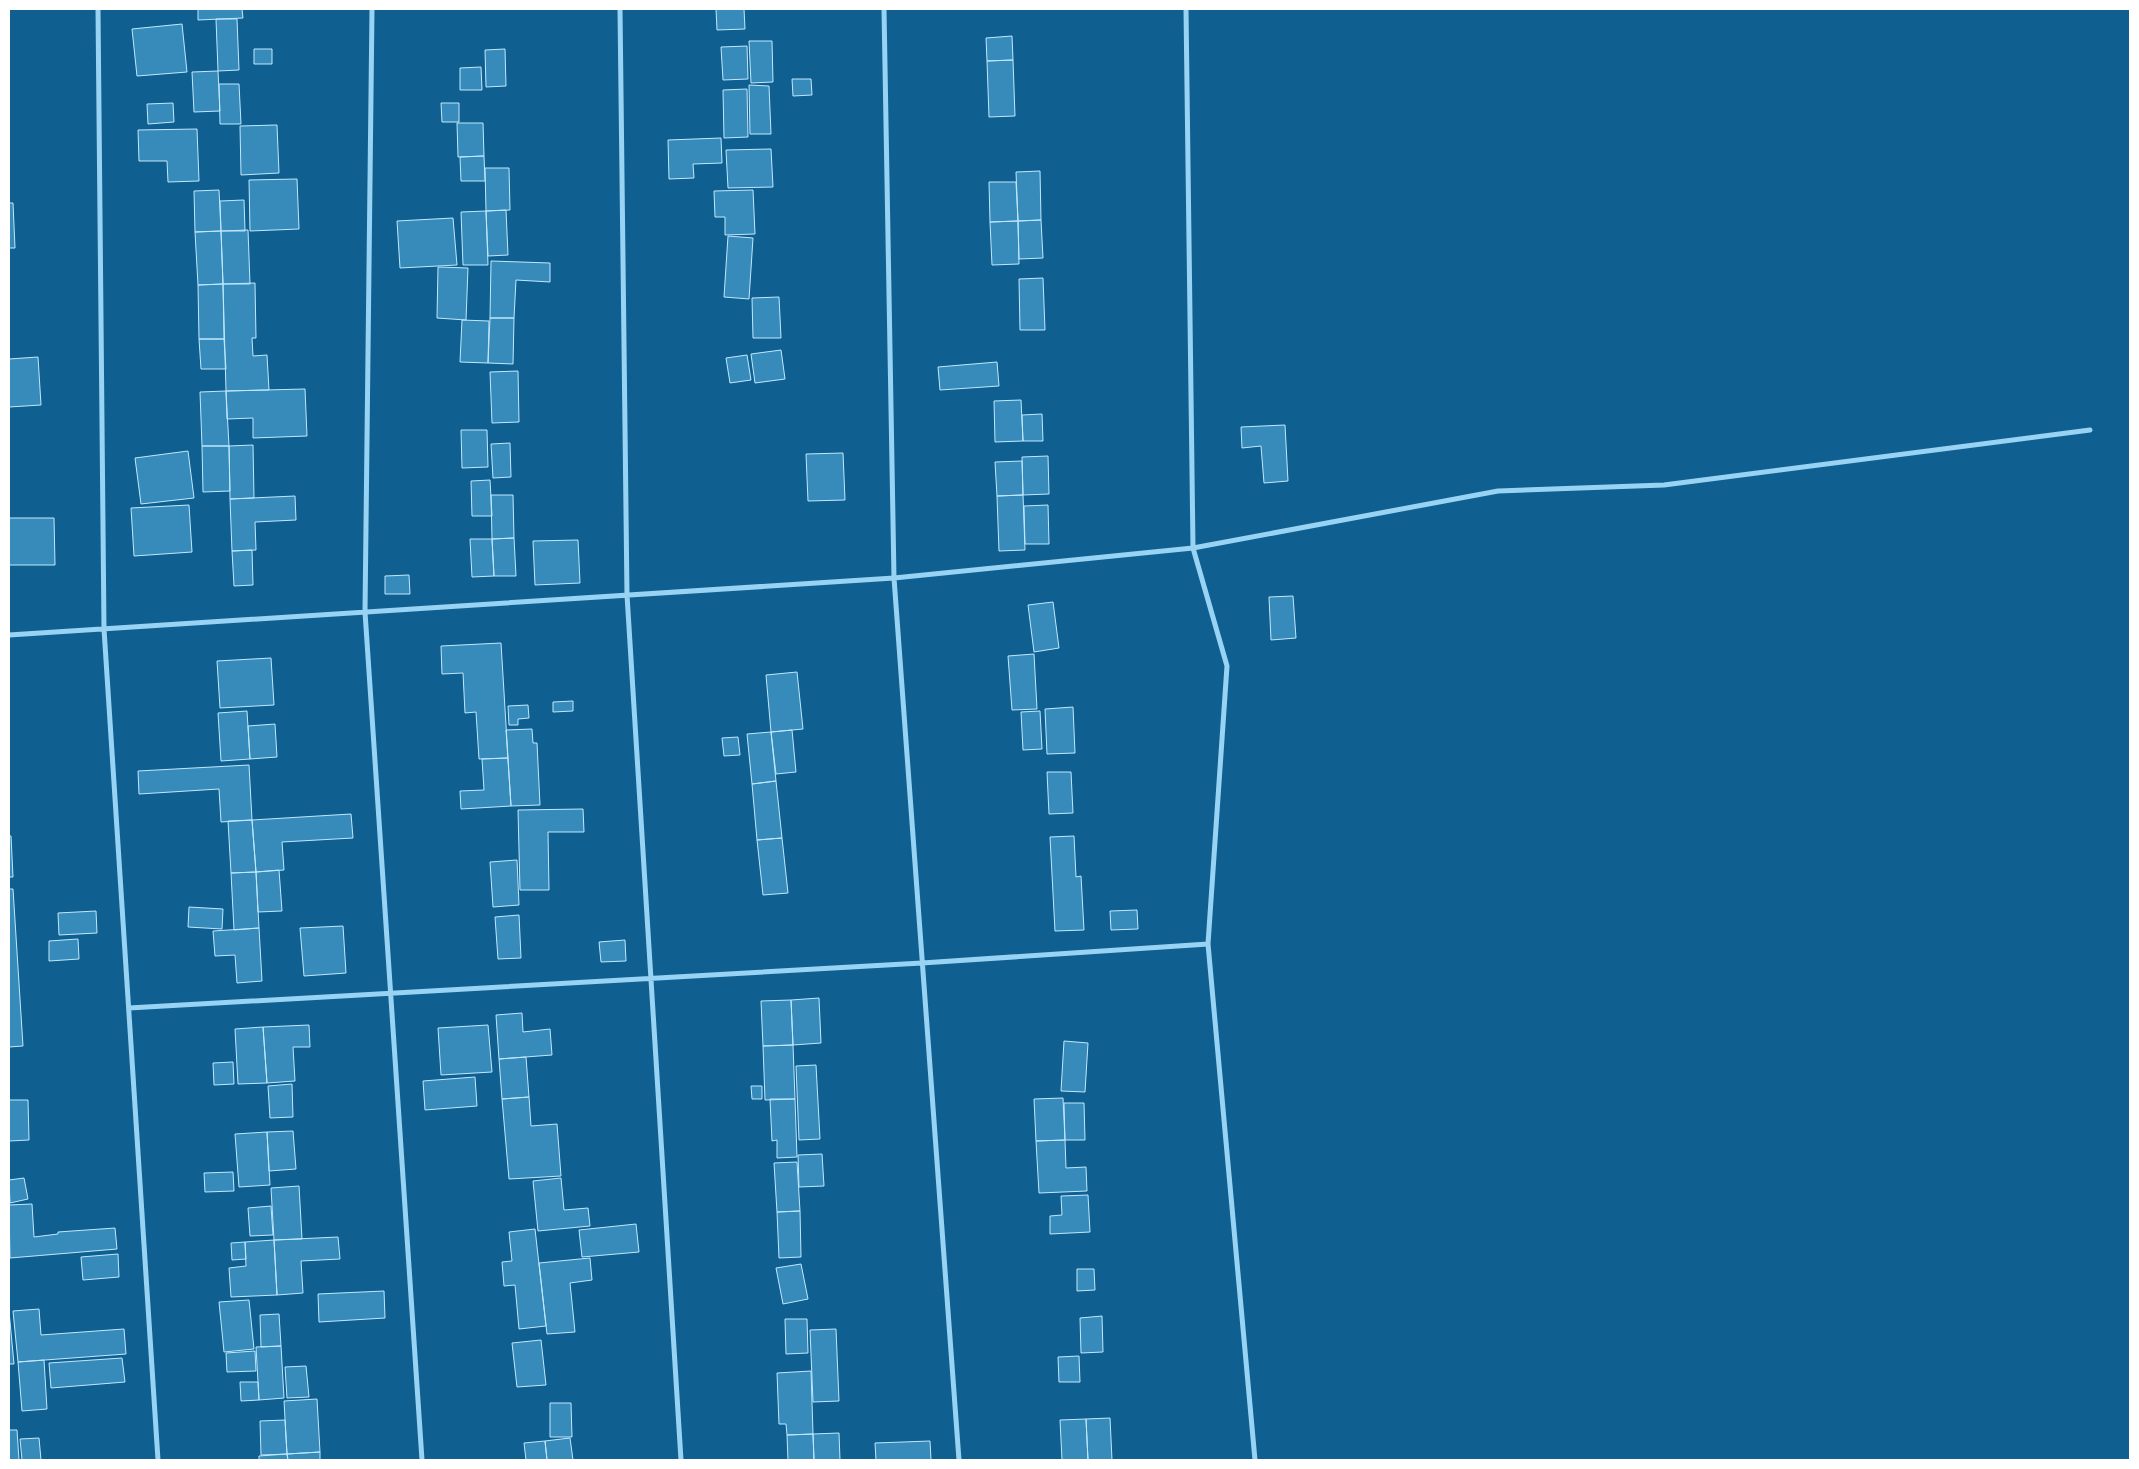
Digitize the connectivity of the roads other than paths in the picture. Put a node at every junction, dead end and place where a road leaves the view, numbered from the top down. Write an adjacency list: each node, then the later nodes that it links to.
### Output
1 (98, 9): 11 (street)
2 (372, 9): 10 (street)
3 (620, 9): 9 (street)
4 (884, 9): 8 (street)
5 (1186, 9): 7 (street)
6 (2090, 430): 7 (street)
7 (1193, 548): 8 (street); 13 (street)
8 (894, 578): 9 (street); 14 (street)
9 (626, 595): 10 (street); 15 (street)
10 (364, 612): 11 (street); 16 (street)
11 (104, 629): 12 (street); 17 (street)
12 (9, 635)
13 (1208, 944): 14 (street); 22 (street)
14 (922, 963): 15 (street); 21 (street)
15 (650, 978): 16 (street); 20 (street)
16 (391, 993): 17 (street); 19 (street)
17 (129, 1008): 18 (street)
18 (158, 1460)
19 (422, 1460)
20 (681, 1460)
21 (958, 1460)
22 (1255, 1460)

